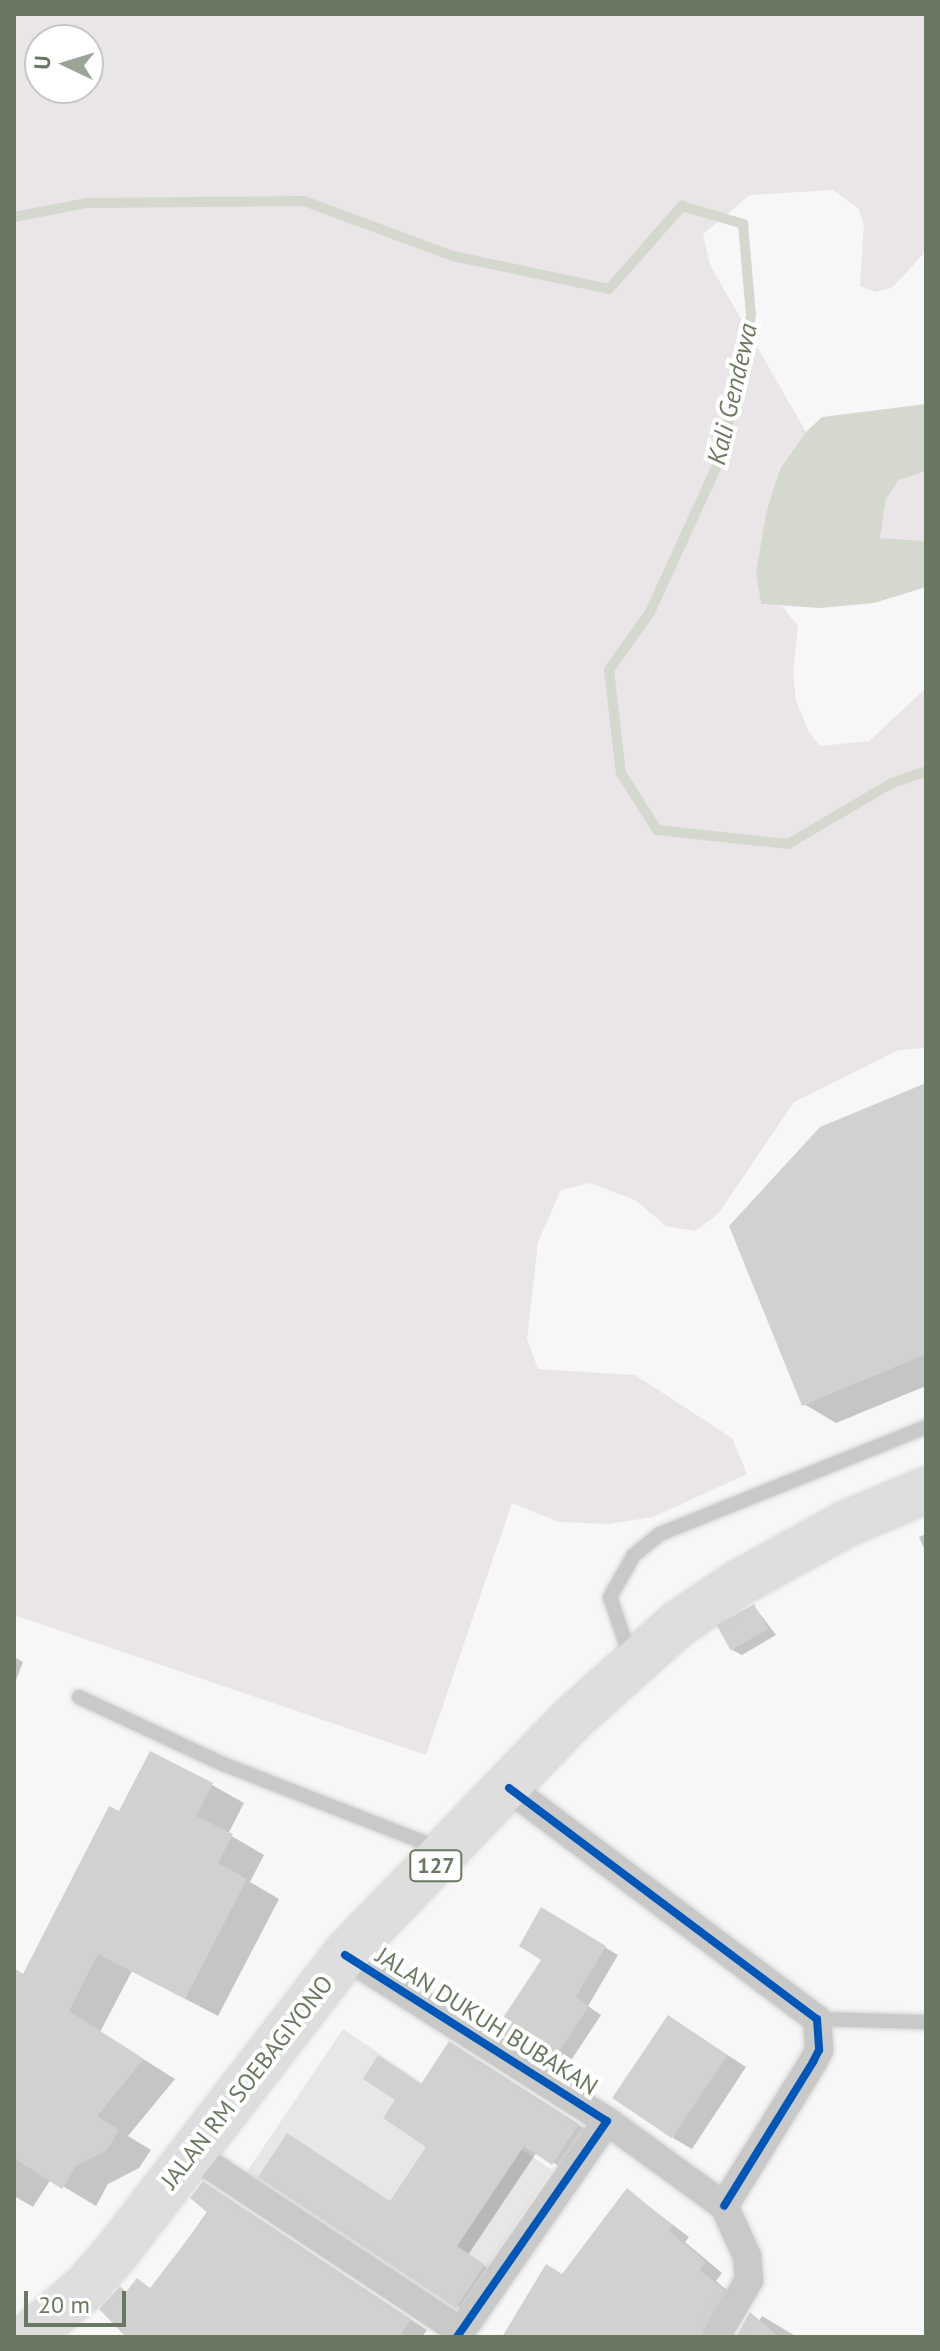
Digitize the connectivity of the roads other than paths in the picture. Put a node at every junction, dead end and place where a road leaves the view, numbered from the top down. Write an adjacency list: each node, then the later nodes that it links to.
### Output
1 (926, 1427): 3 (lane)
2 (926, 1490): 3 (main road, JALAN RM SOEBAGIYONO / 127)
3 (633, 1663): 5 (main road, JALAN RM SOEBAGIYONO / 127)
4 (79, 1697): 6 (lane)
5 (509, 1788): 6 (main road, JALAN RM SOEBAGIYONO / 127); 8 (street)
6 (450, 1852): 7 (main road, JALAN RM SOEBAGIYONO / 127)
7 (345, 1955): 10 (street, JALAN DUKUH BUBAKAN); 11 (main road, JALAN RM SOEBAGIYONO / 127)
8 (817, 2019): 9 (lane); 12 (street)
9 (926, 2022)
10 (607, 2121): 12 (street, JALAN DUKUH BUBAKAN); 13 (street, JALAN DUKUH BUBAKAN)
11 (191, 2153): 13 (street, JALAN DUKUH BUBAKAN); 14 (main road, JALAN RM SOEBAGIYONO / 127)
12 (724, 2206): 15 (street, JALAN DUKUH BUBAKAN)
13 (459, 2334)
14 (28, 2337)
15 (716, 2337)

